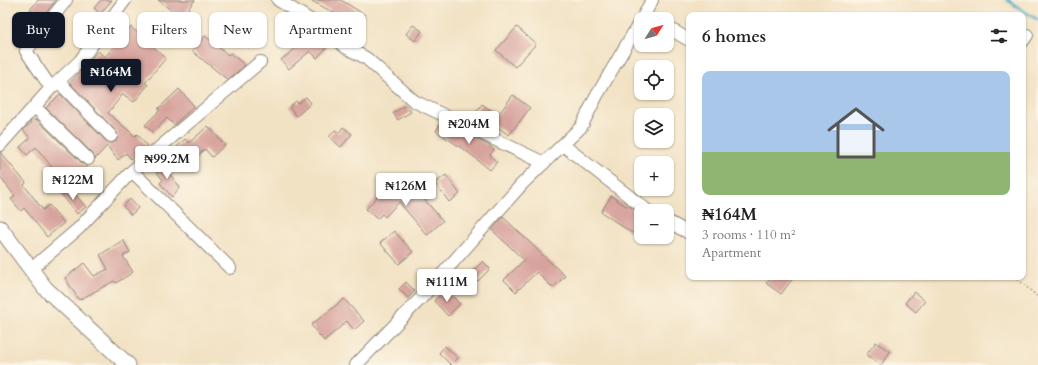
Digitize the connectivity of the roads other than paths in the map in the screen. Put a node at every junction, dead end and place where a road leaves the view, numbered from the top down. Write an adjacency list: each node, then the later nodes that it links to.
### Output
1 (66, 0): 10 (street)
2 (125, 0): 10 (street)
3 (278, 0): 16 (street)
4 (652, 0): 5 (street)
5 (646, 12)
6 (674, 31): 8 (street)
7 (634, 33): 14 (street)
8 (686, 38)
9 (260, 62): 17 (street)
10 (55, 85): 11 (street); 12 (street)
11 (35, 107): 13 (street); 15 (street)
12 (111, 136)
13 (0, 145)
14 (563, 145): 16 (street); 18 (street)
15 (88, 159)
16 (544, 163): 25 (street)
17 (132, 172): 22 (street); 23 (street)
18 (639, 204)
19 (674, 225): 21 (street)
20 (0, 228): 23 (street)
21 (686, 231)
22 (230, 268)
23 (30, 270): 24 (street)
24 (128, 365)
25 (356, 365)

